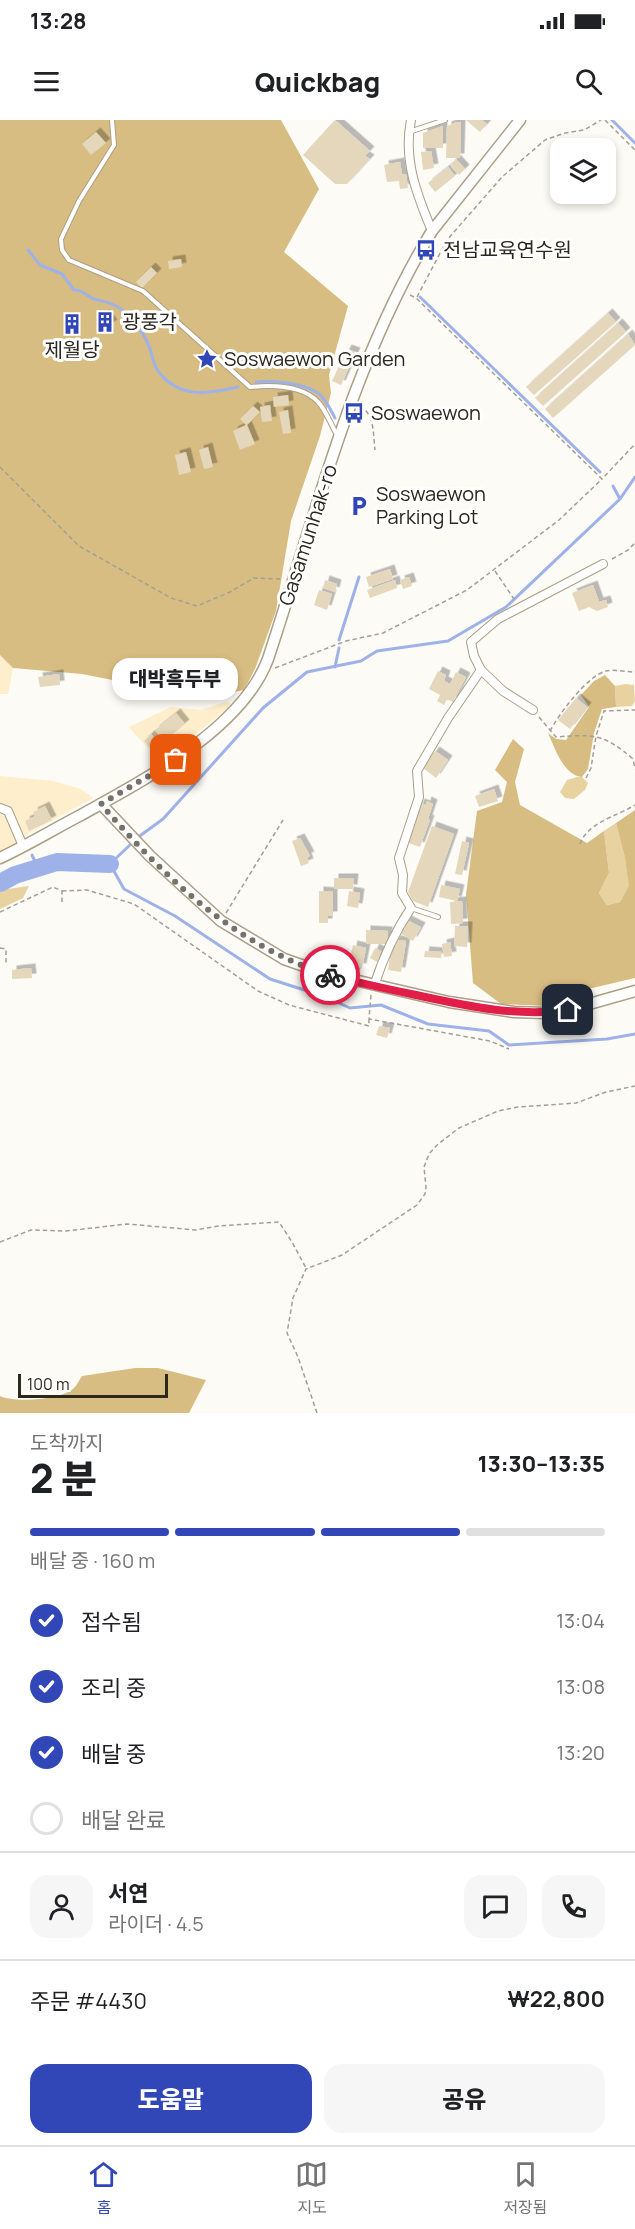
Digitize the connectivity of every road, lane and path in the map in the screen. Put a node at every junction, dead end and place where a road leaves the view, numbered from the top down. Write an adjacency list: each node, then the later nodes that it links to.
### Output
1 (112, 120): 13 (lane)
2 (411, 120): 7 (street)
3 (445, 120): 7 (lane)
4 (520, 120): 9 (main road, Gasamunhak-ro)
5 (601, 120): 11 (path)
6 (605, 120): 8 (path)
7 (408, 132): 9 (street)
8 (635, 150)
9 (432, 231): 10 (main road, Gasamunhak-ro)
10 (401, 290): 11 (path); 12 (main road, Gasamunhak-ro)
11 (416, 298): 17 (path)
12 (351, 403): 13 (main road, Gasamunhak-ro); 15 (path)
13 (338, 439): 21 (main road, Gasamunhak-ro)
14 (635, 444): 17 (path)
15 (375, 450)
16 (0, 467): 21 (path)
17 (602, 479): 20 (path)
18 (635, 543): 19 (path)
19 (603, 564): 23 (street)
20 (495, 570): 22 (path); 24 (path)
21 (294, 580): 24 (main road, Gasamunhak-ro)
22 (517, 604)
23 (481, 670): 26 (street); 41 (street)
24 (263, 672): 32 (main road, Gasamunhak-ro)
25 (635, 672): 28 (path)
26 (533, 710): 28 (path)
27 (635, 710): 29 (path)
28 (550, 731): 29 (path)
29 (596, 736): 30 (path); 31 (path)
30 (635, 769)
31 (586, 778)
32 (101, 804): 37 (main road, Gasamunhak-ro); 44 (main road)
33 (635, 805): 36 (path)
34 (0, 808): 37 (street)
35 (283, 820): 44 (path)
36 (580, 844)
37 (23, 846): 38 (main road, Gasamunhak-ro)
38 (0, 858)
39 (62, 891): 40 (path); 42 (path); 49 (path)
40 (62, 903)
41 (411, 908): 43 (lane); 47 (street)
42 (0, 912)
43 (438, 917)
44 (221, 921): 47 (main road)
45 (0, 948): 46 (path)
46 (6, 965)
47 (373, 989): 48 (main road); 49 (path)
48 (634, 992)
49 (369, 1018): 50 (path)
50 (509, 1049)
51 (635, 1086): 53 (path)
52 (0, 1242): 53 (path)
53 (306, 1269): 54 (path)
54 (317, 1413)

